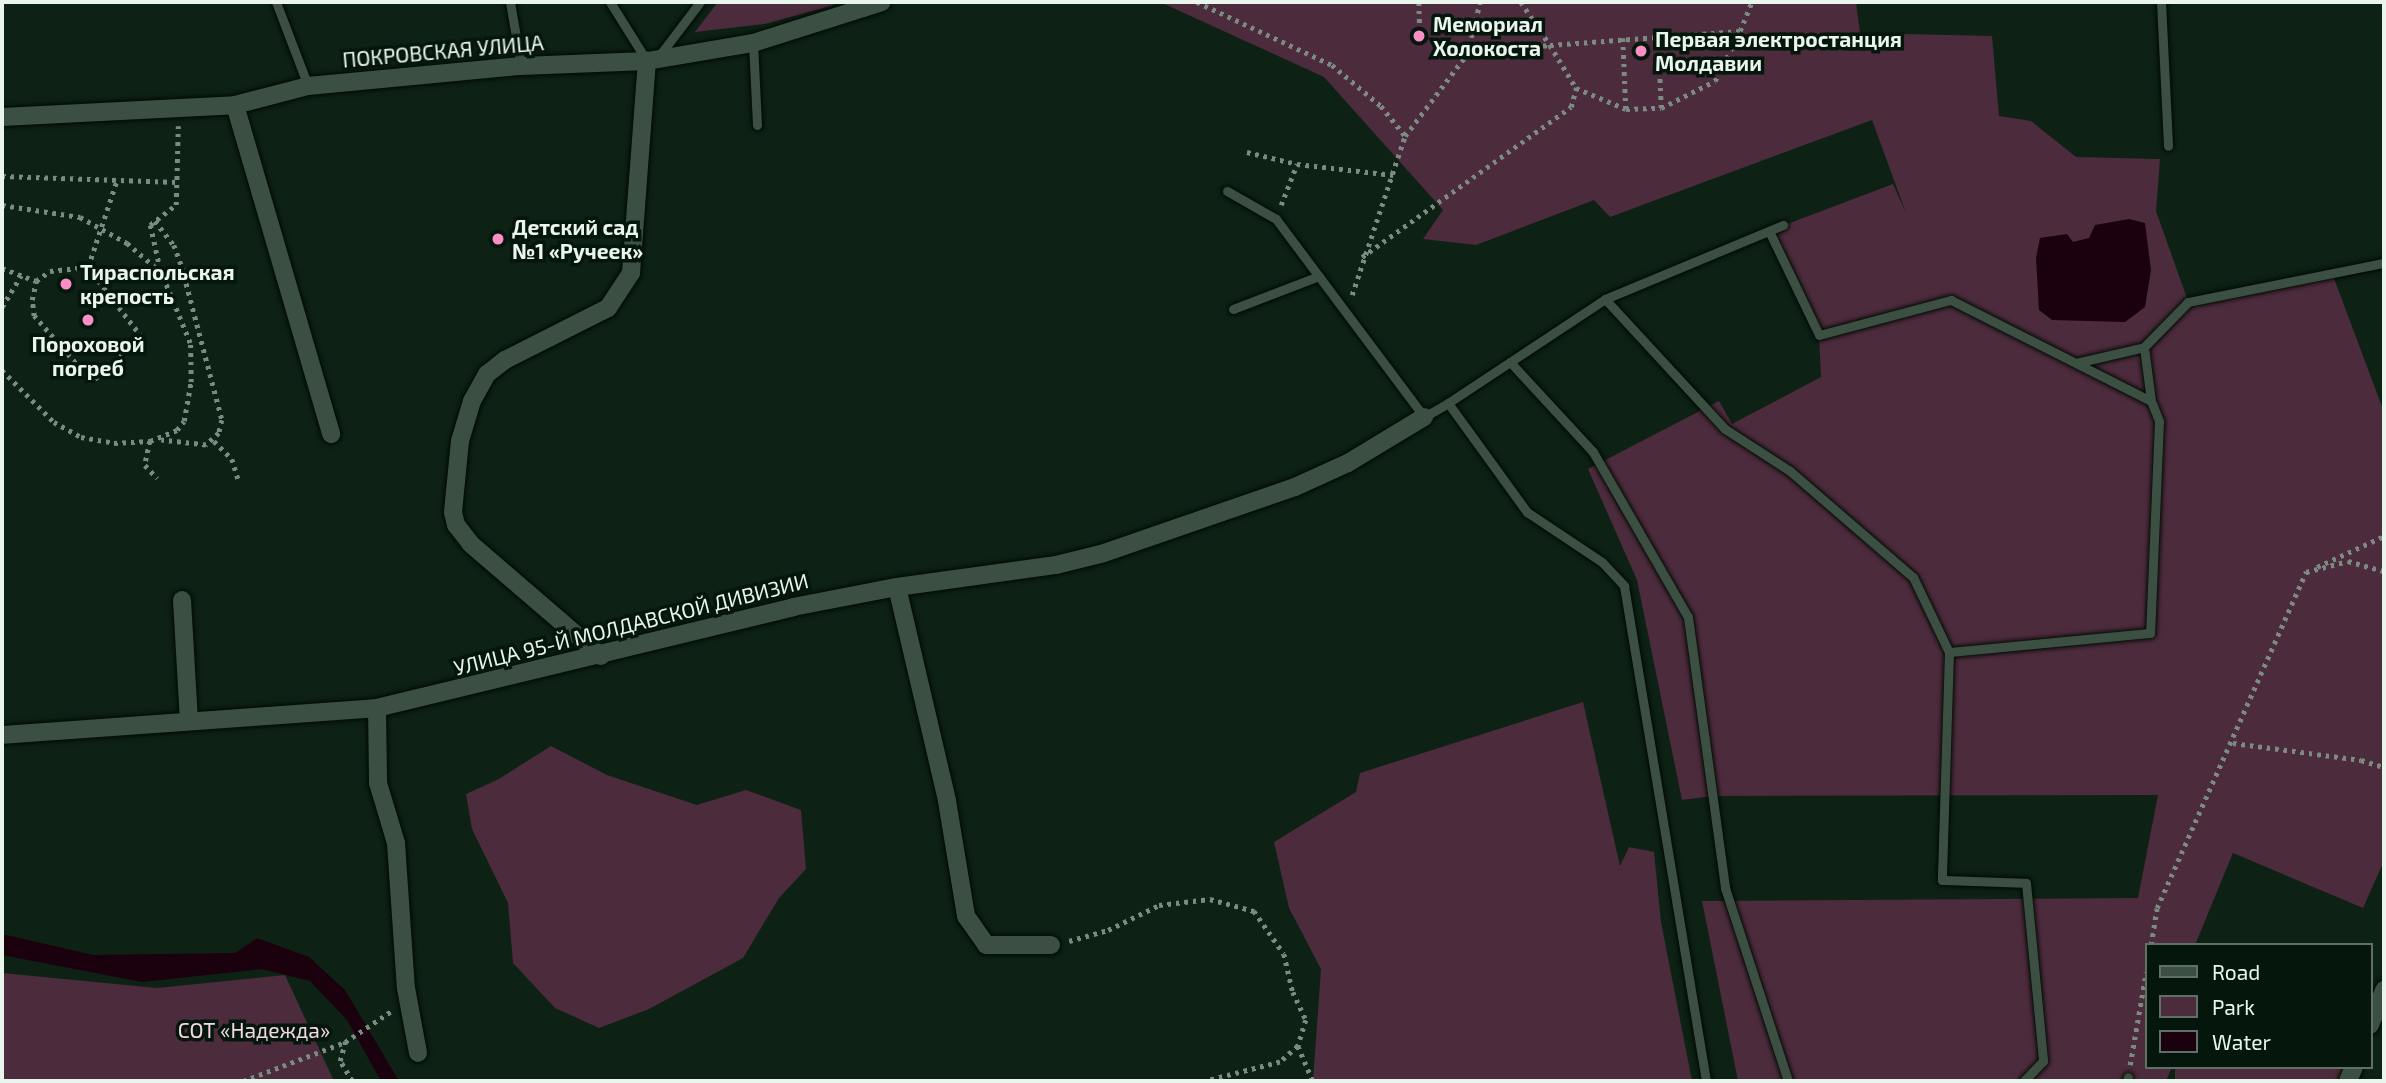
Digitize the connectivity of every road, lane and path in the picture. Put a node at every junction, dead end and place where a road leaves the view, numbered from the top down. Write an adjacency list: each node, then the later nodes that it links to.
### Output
1 (276, 2): 24 (lane)
2 (510, 2): 23 (lane)
3 (610, 2): 22 (lane)
4 (700, 2): 22 (lane)
5 (882, 2): 14 (street, ПОКРОВСКАЯ УЛИЦА)
6 (992, 2): 7 (path)
7 (1196, 2): 8 (path); 32 (path)
8 (1208, 2)
9 (1419, 2): 15 (path)
10 (1480, 2): 21 (path)
11 (1521, 2): 20 (path)
12 (1752, 2): 16 (path)
13 (2161, 2): 33 (lane)
14 (855, 7): 19 (street, ПОКРОВСКАЯ УЛИЦА)
15 (1420, 25)
16 (1740, 31): 17 (path); 28 (path)
17 (1658, 35): 18 (path); 28 (path)
18 (1623, 38): 20 (path); 29 (path)
19 (753, 43): 22 (street, ПОКРОВСКАЯ УЛИЦА); 31 (lane)
20 (1550, 45): 21 (path); 25 (path)
21 (1467, 54): 32 (path)
22 (652, 60): 23 (street, ПОКРОВСКАЯ УЛИЦА); 77 (street)
23 (521, 66): 24 (street, ПОКРОВСКАЯ УЛИЦА)
24 (308, 86): 26 (street, ПОКРОВСКАЯ УЛИЦА)
25 (1576, 88): 29 (path); 47 (path)
26 (235, 105): 27 (street, ПОКРОВСКАЯ УЛИЦА); 66 (street)
27 (178, 108): 30 (street, ПОКРОВСКАЯ УЛИЦА); 39 (path)
28 (1661, 108): 29 (path)
29 (1626, 109)
30 (2, 117)
31 (757, 125)
32 (1405, 135): 36 (path)
33 (2168, 146)
34 (1247, 152): 35 (path)
35 (1297, 164): 36 (path); 42 (path)
36 (1393, 175): 47 (path)
37 (2, 176): 38 (path)
38 (117, 180): 39 (path); 45 (path)
39 (177, 182): 43 (path)
40 (1227, 191): 42 (lane)
41 (2, 205): 45 (path)
42 (1276, 219): 53 (lane)
43 (155, 221): 51 (path); 68 (path)
44 (1783, 225): 46 (lane)
45 (104, 230): 49 (path); 51 (path)
46 (1769, 231): 56 (lane); 61 (lane)
47 (1362, 258): 54 (path)
48 (2384, 263): 59 (lane)
49 (88, 267): 55 (path); 55 (path)
50 (2, 268): 52 (path)
51 (162, 273): 67 (path)
52 (21, 275): 55 (path); 57 (path)
53 (1319, 276): 58 (lane); 65 (lane)
54 (1353, 280)
55 (36, 281)
56 (1605, 299): 60 (lane); 76 (lane)
57 (2, 307)
58 (1233, 309)
59 (2144, 347): 61 (lane); 63 (lane)
60 (1510, 362): 64 (lane); 98 (lane)
61 (2076, 363): 63 (lane)
62 (2, 370): 67 (path)
63 (2151, 401): 76 (lane)
64 (1448, 403): 65 (lane); 97 (lane)
65 (1424, 417): 74 (street, УЛИЦА 95-Й МОЛДАВСКОЙ ДИВИЗИИ)
66 (331, 434)
67 (154, 440): 68 (path); 69 (path)
68 (214, 441): 70 (path)
69 (157, 478)
70 (239, 482)
71 (2384, 536): 73 (path)
72 (2384, 571): 73 (path)
73 (2306, 572): 81 (path)
74 (897, 587): 77 (street, УЛИЦА 95-Й МОЛДАВСКОЙ ДИВИЗИИ); 84 (street)
75 (182, 600): 79 (street)
76 (1949, 652): 99 (lane)
77 (601, 656): 78 (street, УЛИЦА 95-Й МОЛДАВСКОЙ ДИВИЗИИ)
78 (377, 708): 79 (street, УЛИЦА 95-Й МОЛДАВСКОЙ ДИВИЗИИ); 91 (street)
79 (189, 721): 80 (street, УЛИЦА 95-Й МОЛДАВСКОЙ ДИВИЗИИ)
80 (2, 735)
81 (2232, 743): 82 (path); 83 (path)
82 (2384, 767)
83 (2151, 943)
84 (1051, 945): 90 (path)
85 (2144, 983): 92 (path)
86 (2384, 990): 88 (street)
87 (377, 1019): 89 (path)
88 (2372, 1020)
89 (345, 1042): 93 (path); 94 (path)
90 (1298, 1046): 95 (path); 96 (path)
91 (418, 1053)
92 (2127, 1079)
93 (243, 1081)
94 (352, 1081)
95 (1206, 1081)
96 (1313, 1081)
97 (1706, 1081)
98 (1788, 1081)
99 (2024, 1081)

